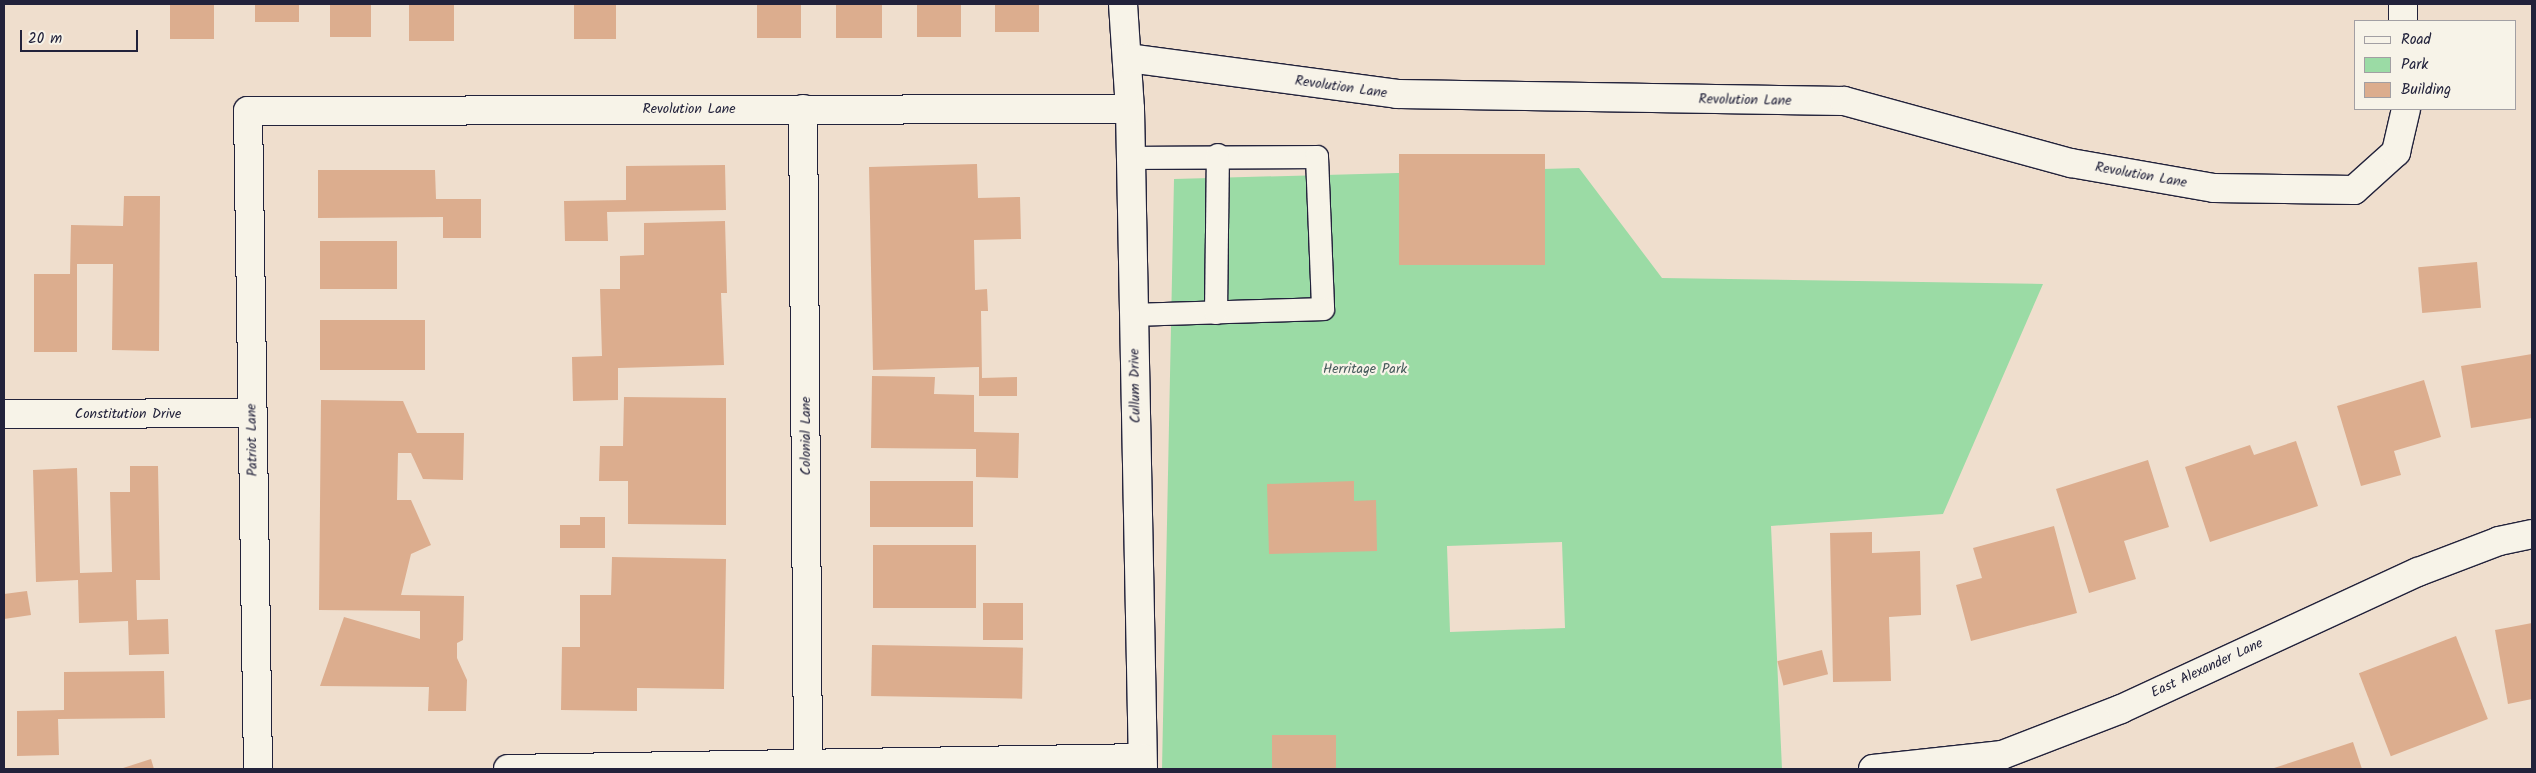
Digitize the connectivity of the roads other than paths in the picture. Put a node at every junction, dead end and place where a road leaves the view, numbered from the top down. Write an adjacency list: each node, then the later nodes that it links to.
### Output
1 (1123, 4): 4 (street, Cullum Drive)
2 (2403, 4): 3 (street)
3 (2403, 20)
4 (1128, 58): 6 (street, Cullum Drive); 7 (street, Revolution Lane)
5 (803, 108): 6 (street, Revolution Lane); 8 (street, Revolution Lane); 16 (street, Colonial Lane)
6 (1130, 108): 10 (street, Cullum Drive)
7 (2406, 110)
8 (248, 111): 13 (street, Patriot Lane)
9 (1218, 155): 10 (lane); 11 (lane); 11 (lane)
10 (1131, 158): 12 (street, Cullum Drive)
11 (1216, 313): 12 (lane)
12 (1134, 315): 18 (street, Cullum Drive)
13 (252, 413): 14 (street, Constitution Drive); 19 (street, Patriot Lane)
14 (4, 414)
15 (2532, 534): 17 (street, East Alexander Lane)
16 (808, 762): 18 (street); 20 (street)
17 (2004, 762): 21 (street, East Alexander Lane)
18 (1142, 764)
19 (258, 769)
20 (508, 769)
21 (1873, 769)

